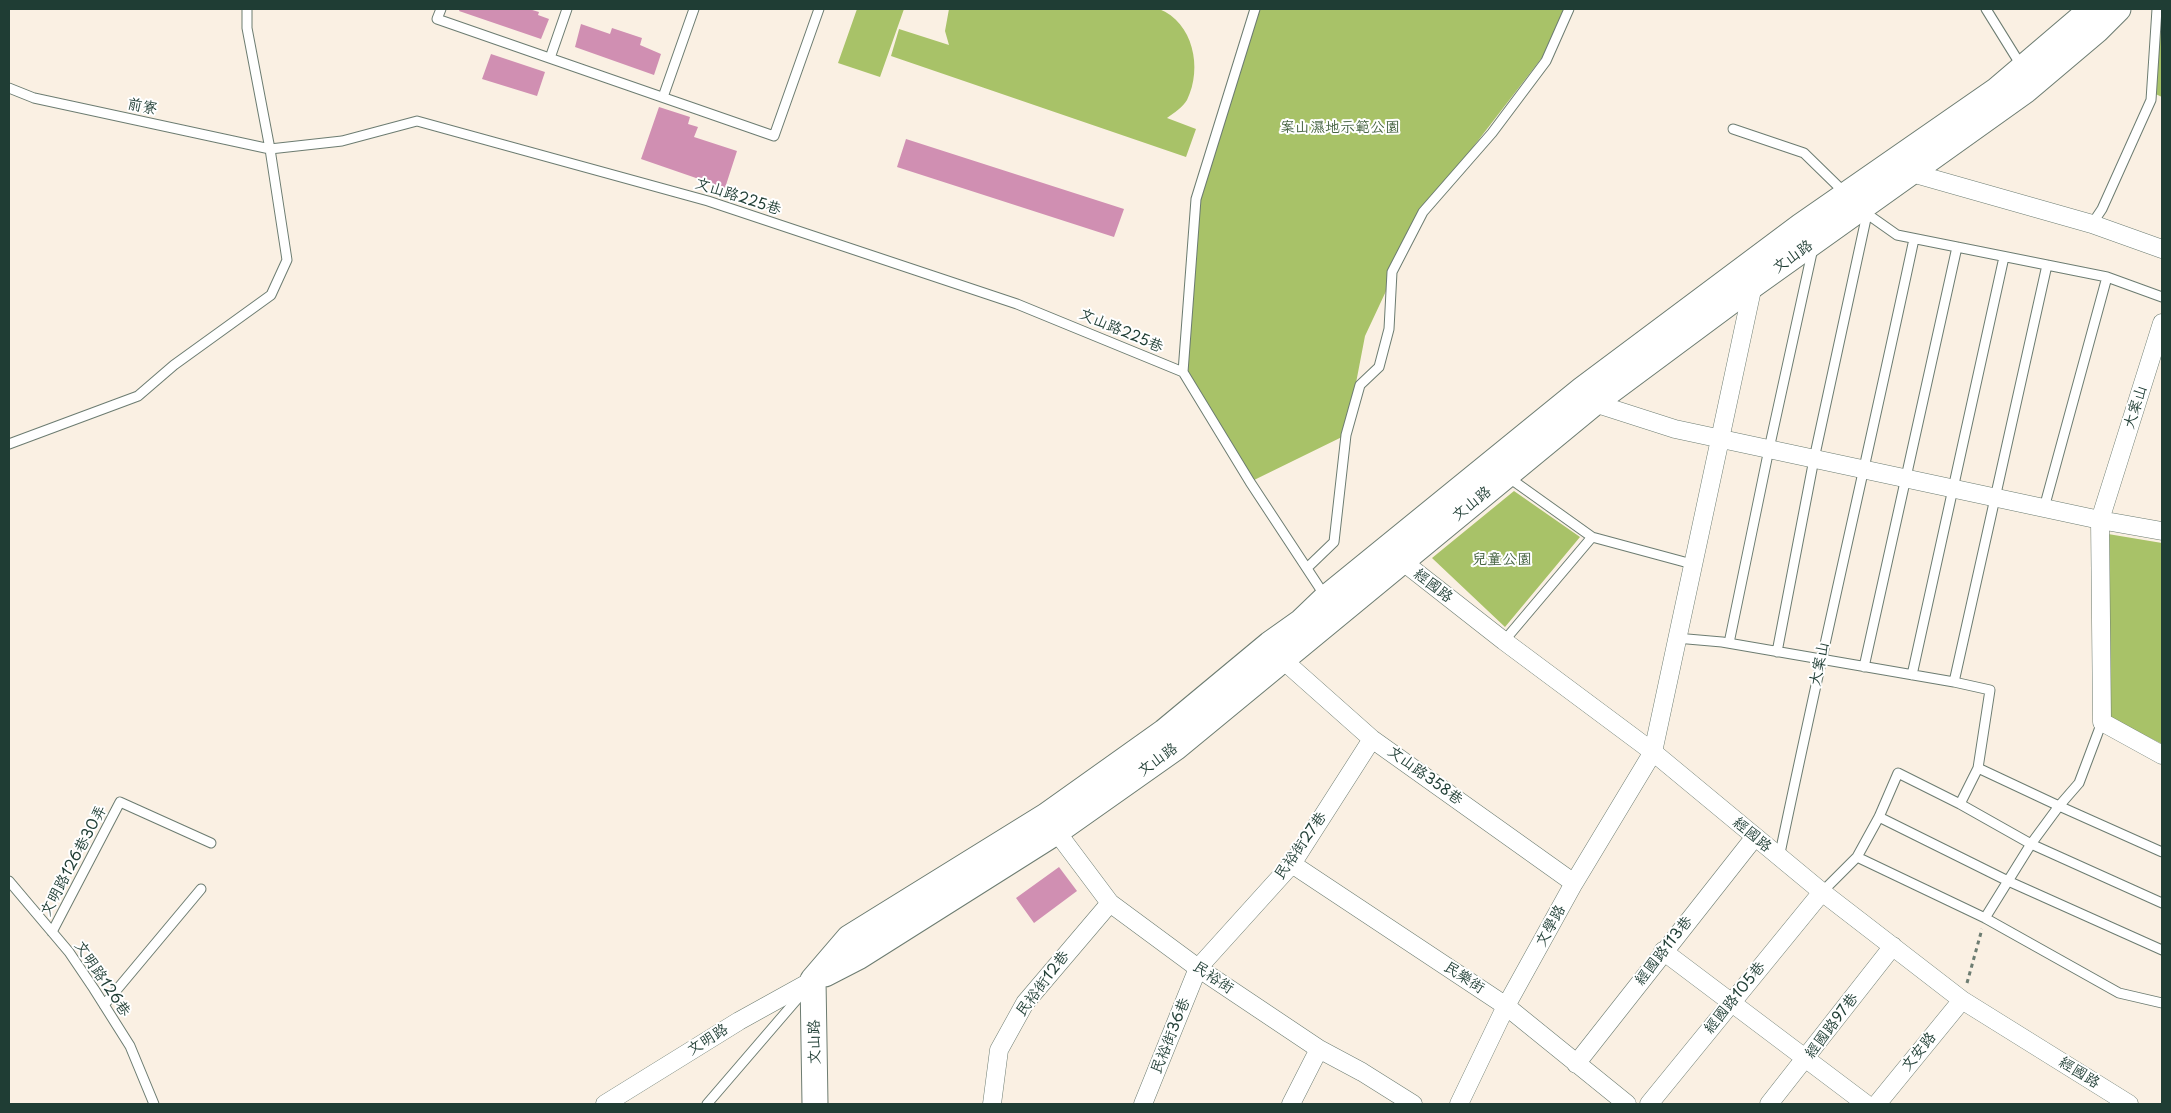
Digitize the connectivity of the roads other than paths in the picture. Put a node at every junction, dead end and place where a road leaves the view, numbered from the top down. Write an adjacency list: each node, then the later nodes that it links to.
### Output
1 (247, 9): 17 (lane)
2 (441, 9): 12 (lane)
3 (567, 9): 12 (lane)
4 (694, 9): 15 (lane)
5 (819, 9): 15 (lane)
6 (1256, 9): 31 (lane, 文山路225巷)
7 (1569, 9): 48 (lane)
8 (1986, 9): 13 (lane)
9 (2092, 9): 13 (main road, 文山路)
10 (2118, 9): 18 (main road, 文山路)
11 (2158, 9): 20 (lane)
12 (550, 58): 15 (lane)
13 (2022, 67): 19 (main road, 文山路)
14 (9, 88): 17 (lane, 前寮)
15 (663, 97)
16 (1733, 128): 19 (lane)
17 (270, 149): 31 (lane, 文山路225巷); 34 (lane)
18 (1912, 173): 19 (main road, 文山路); 20 (street)
19 (1858, 206): 21 (lane); 22 (main road, 文山路); 32 (main road, 文山路); 36 (lane)
20 (2092, 224): 24 (street)
21 (1914, 240): 23 (lane); 37 (lane, 大案山)
22 (1814, 242): 28 (main road, 文山路); 35 (lane)
23 (1957, 247): 25 (lane); 39 (lane)
24 (2162, 249)
25 (2004, 257): 26 (lane); 40 (lane)
26 (2047, 266): 27 (lane); 41 (lane)
27 (2107, 277): 29 (lane); 42 (lane)
28 (1754, 285): 32 (main road, 文山路); 33 (street)
29 (2162, 298)
30 (2162, 323): 43 (street, 大案山)
31 (1183, 372): 48 (lane)
32 (1588, 396): 33 (street); 38 (main road, 文山路); 46 (main road, 文山路)
33 (1721, 438): 35 (street); 47 (street)
34 (9, 444)
35 (1769, 449): 36 (street); 52 (lane)
36 (1814, 459): 37 (street); 53 (lane)
37 (1864, 470): 39 (street); 54 (lane, 大案山)
38 (1506, 476): 45 (lane); 46 (main road, 文山路)
39 (1906, 478): 40 (street); 56 (lane)
40 (1953, 488): 41 (street); 57 (lane)
41 (1995, 498): 42 (street); 58 (lane)
42 (2044, 508): 43 (street)
43 (2100, 520): 44 (street); 59 (street, 大案山)
44 (2162, 531)
45 (1592, 537): 47 (lane); 51 (lane)
46 (1396, 554): 49 (main road, 文山路); 51 (street, 經國路); 55 (main road, 文山路)
47 (1692, 564): 50 (street)
48 (1307, 568): 49 (lane)
49 (1326, 598): 67 (main road, 文山路)
50 (1676, 638): 52 (lane); 61 (street)
51 (1504, 642): 61 (street, 經國路)
52 (1729, 643): 53 (lane)
53 (1777, 652): 54 (lane)
54 (1821, 659): 56 (lane); 73 (lane, 大案山)
55 (1283, 660): 60 (street, 文山路358巷); 67 (main road, 文山路)
56 (1864, 666): 57 (lane)
57 (1912, 675): 58 (lane)
58 (1954, 682): 63 (lane)
59 (2102, 722): 62 (street); 65 (lane)
60 (1372, 738): 74 (street, 民裕街27巷); 77 (street, 文山路358巷)
61 (1652, 752): 68 (street, 經國路); 77 (street, 文學路)
62 (2162, 755)
63 (1978, 768): 64 (lane); 65 (lane)
64 (1960, 804): 66 (lane); 70 (lane)
65 (2058, 806): 70 (lane); 71 (lane)
66 (1879, 817): 72 (lane); 76 (lane)
67 (1051, 824): 80 (street, 民裕街); 88 (main road, 文山路)
68 (1754, 838): 73 (street, 經國路); 86 (street, 經國路113巷)
69 (211, 844): 83 (lane, 文明路126巷30弄)
70 (2031, 844): 76 (lane); 81 (lane)
71 (2162, 852)
72 (1857, 857): 79 (lane); 82 (lane)
73 (1779, 858): 79 (street, 經國路)
74 (1292, 864): 87 (street, 民裕街27巷); 93 (street, 民樂街)
75 (9, 881): 83 (lane, 文明路126巷)
76 (2008, 881): 82 (lane); 85 (lane)
77 (1574, 883): 93 (street, 文學路)
78 (201, 889): 92 (lane)
79 (1822, 892): 84 (street, 經國路); 90 (street, 經國路105巷)
80 (1110, 903): 87 (street, 民裕街); 101 (street, 民裕街12巷)
81 (2162, 903)
82 (1985, 918): 91 (lane)
83 (52, 932): 92 (lane, 文明路126巷)
84 (1893, 946): 89 (street, 經國路); 95 (street, 經國路97巷)
85 (2162, 950)
86 (1663, 951): 90 (street); 96 (street, 經國路113巷)
87 (1198, 968): 94 (street, 民裕街); 102 (street, 民裕街36巷)
88 (813, 980): 98 (street, 文明路); 99 (lane); 100 (main road, 文山路)
89 (1962, 1000): 110 (street, 文安路); 111 (street, 經國路)
90 (1731, 1003): 95 (street); 107 (street, 經國路105巷)
91 (2162, 1003)
92 (104, 1005): 97 (lane, 文明路126巷)
93 (1506, 1006): 96 (street, 民樂街); 105 (street, 文學路)
94 (1319, 1049): 103 (street); 104 (street, 民裕街)
95 (1807, 1059): 108 (street, 經國路97巷); 109 (street)
96 (1576, 1064): 106 (street, 民樂街)
97 (154, 1104)
98 (605, 1104)
99 (708, 1104)
100 (815, 1104)
101 (992, 1104)
102 (1143, 1104)
103 (1292, 1104)
104 (1413, 1104)
105 (1459, 1104)
106 (1627, 1104)
107 (1649, 1104)
108 (1770, 1104)
109 (1866, 1104)
110 (1876, 1104)
111 (2129, 1104)

